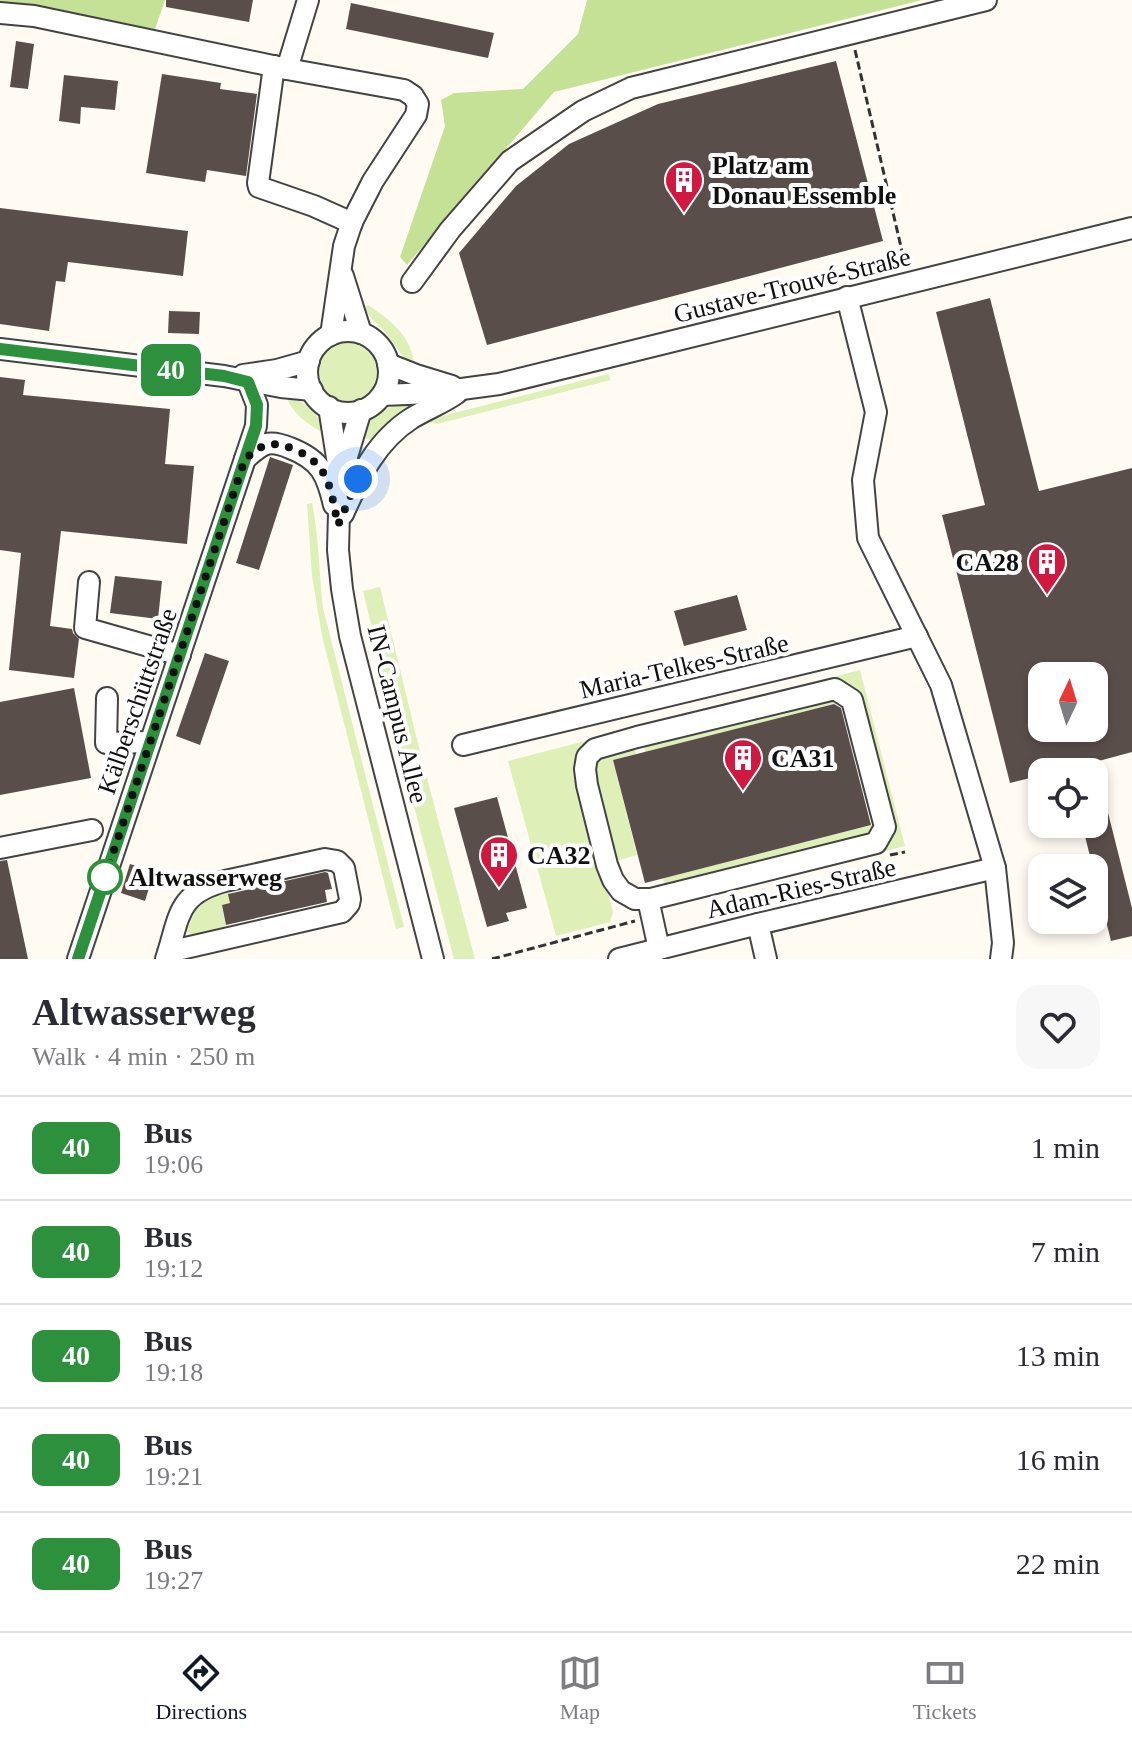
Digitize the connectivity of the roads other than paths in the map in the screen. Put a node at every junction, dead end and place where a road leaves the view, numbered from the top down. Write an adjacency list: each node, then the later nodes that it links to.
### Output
1 (308, 0): 4 (street)
2 (986, 0): 8 (street)
3 (0, 13): 4 (street)
4 (280, 68): 5 (street); 5 (street)
5 (352, 223): 7 (street)
6 (1132, 228): 9 (street, Gustave-Trouvé-Straße)
7 (341, 272): 10 (street); 11 (street)
8 (412, 282)
9 (847, 297): 17 (street, Gustave-Trouvé-Straße); 26 (street)
10 (361, 333): 11 (street); 14 (street)
11 (331, 335): 13 (street)
12 (0, 349): 15 (street)
13 (309, 361): 15 (street); 18 (street)
14 (388, 364): 17 (street, Gustave-Trouvé-Straße); 19 (street)
15 (224, 376): 16 (street)
16 (248, 382): 18 (street); 22 (street, Kälberschüttstraße)
17 (464, 389): 19 (street, Gustave-Trouvé-Straße); 24 (street, Gustave-Trouvé-Straße)
18 (312, 390): 20 (street)
19 (382, 395): 21 (street)
20 (329, 407): 21 (street); 23 (street, IN-Campus Allee)
21 (361, 410): 23 (street, IN-Campus Allee)
22 (245, 459): 24 (street); 27 (street, Kälberschüttstraße)
23 (340, 477): 24 (street, IN-Campus Allee)
24 (338, 525): 39 (street, IN-Campus Allee)
25 (89, 582): 27 (street)
26 (917, 636): 30 (street, Maria-Telkes-Straße); 33 (street)
27 (180, 655): 29 (street, Kälberschüttstraße)
28 (107, 698): 29 (street)
29 (150, 742): 38 (street, Kälberschüttstraße)
30 (463, 745)
31 (92, 830): 32 (street)
32 (0, 848)
33 (995, 868): 35 (street, Adam-Ries-Straße); 42 (street)
34 (648, 899): 34 (street); 36 (street)
35 (758, 924): 36 (street, Adam-Ries-Straße); 41 (street)
36 (659, 949): 40 (street, Adam-Ries-Straße)
37 (167, 956): 37 (street)
38 (78, 959)
39 (433, 959)
40 (619, 959)
41 (766, 959)
42 (1001, 959)

